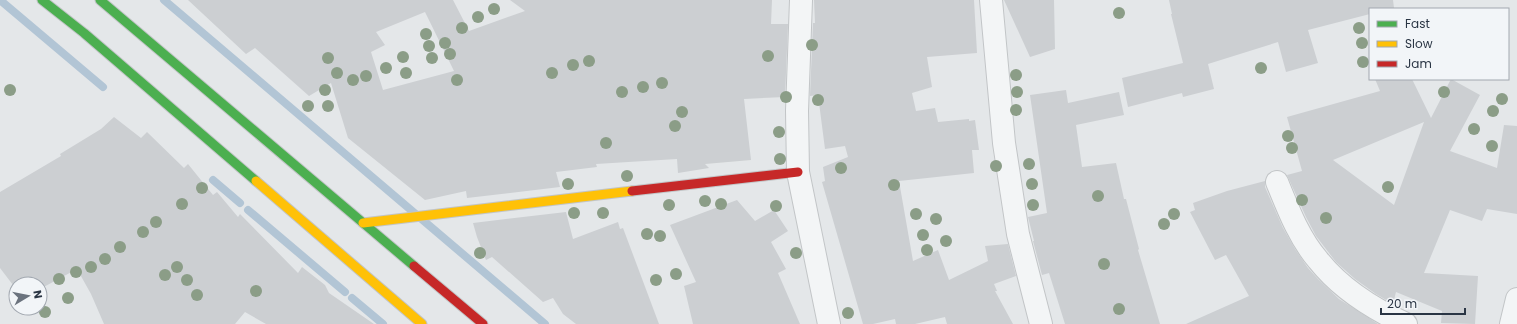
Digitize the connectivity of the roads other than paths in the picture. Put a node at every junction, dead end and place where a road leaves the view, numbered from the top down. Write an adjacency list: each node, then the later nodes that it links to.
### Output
1 (42, 0): 9 (main road)
2 (100, 0): 7 (main road)
3 (801, 0): 5 (street)
4 (991, 0): 12 (street)
5 (798, 172): 7 (main road); 11 (street)
6 (1277, 182): 13 (street)
7 (363, 223): 10 (main road)
8 (1517, 299): 14 (street)
9 (422, 324)
10 (483, 324)
11 (829, 324)
12 (1041, 324)
13 (1406, 324)
14 (1511, 324)

